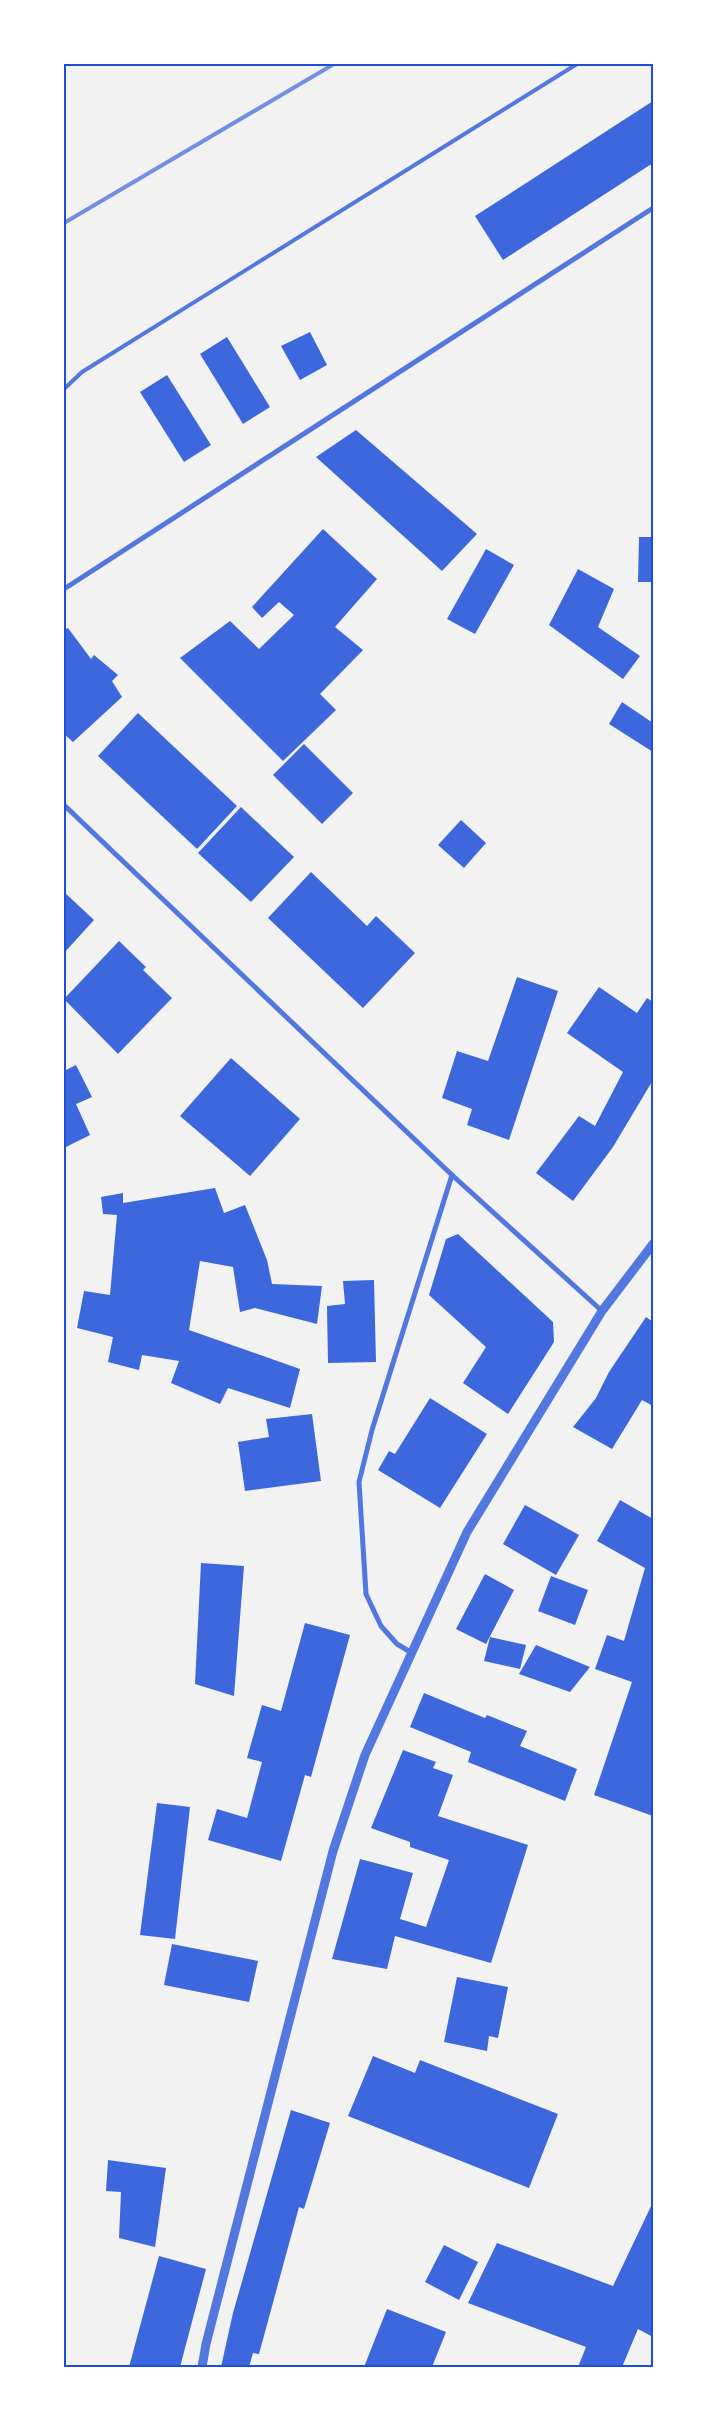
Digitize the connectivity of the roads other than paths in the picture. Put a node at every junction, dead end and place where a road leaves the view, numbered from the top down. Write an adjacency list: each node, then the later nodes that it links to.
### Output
1 (577, 64): 3 (lane)
2 (653, 208): 4 (street)
3 (64, 389)
4 (64, 589)
5 (64, 805): 6 (street)
6 (452, 1175): 8 (street); 9 (street)
7 (653, 1244): 8 (street)
8 (602, 1311): 9 (street)
9 (412, 1653): 10 (street)
10 (202, 2367)

